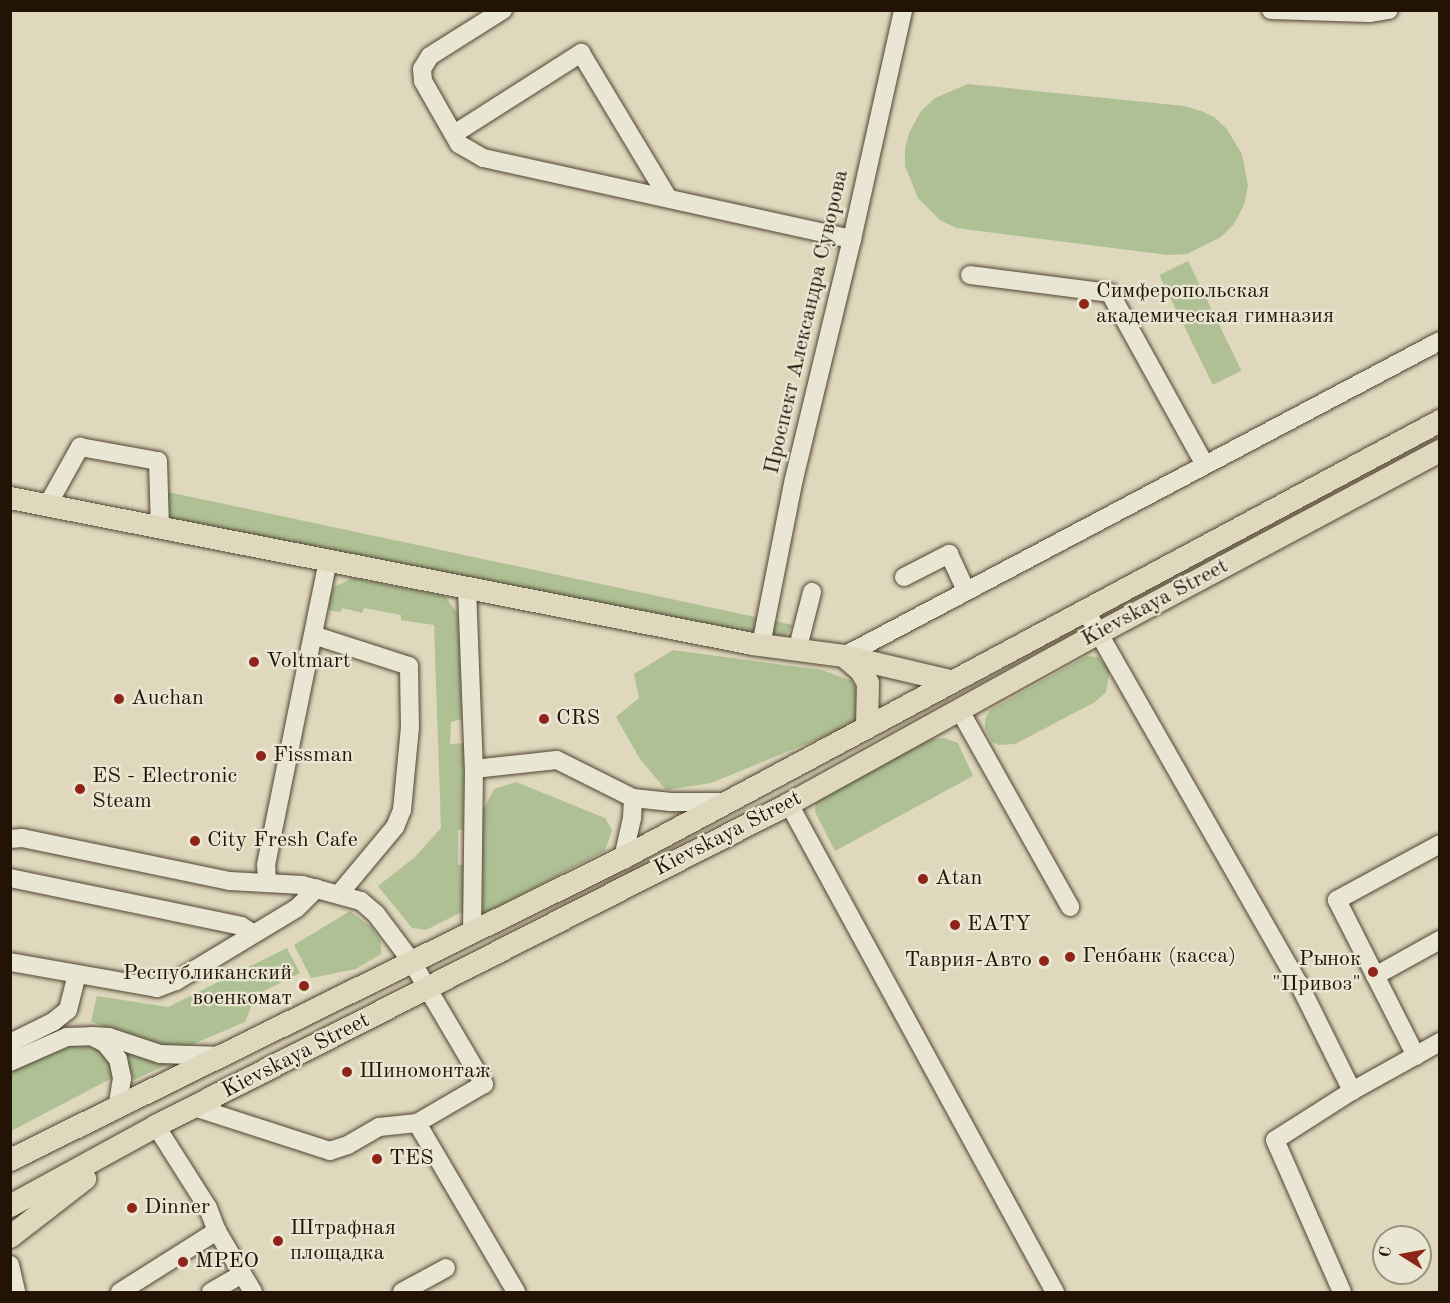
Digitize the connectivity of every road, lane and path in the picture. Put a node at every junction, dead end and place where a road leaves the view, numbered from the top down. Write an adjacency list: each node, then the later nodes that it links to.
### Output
1 (503, 10): 5 (street)
2 (903, 10): 7 (street, Проспект Александра Суворова)
3 (1271, 10): 4 (street)
4 (1389, 10)
5 (454, 134): 6 (street); 6 (street)
6 (668, 198): 7 (street)
7 (852, 239): 24 (street, Проспект Александра Суворова)
8 (970, 275): 12 (street)
9 (1440, 341): 12 (street)
10 (1440, 421): 21 (main road, Kievskaya Street)
11 (1440, 451): 22 (main road, Kievskaya Street)
12 (1205, 465): 19 (street)
13 (10, 498): 14 (main road)
14 (47, 506): 15 (main road); 15 (street)
15 (160, 527): 16 (main road)
16 (328, 560): 18 (main road); 23 (street)
17 (904, 577): 19 (street)
18 (467, 589): 24 (main road); 30 (street)
19 (966, 590): 26 (street)
20 (812, 592): 25 (street)
21 (1086, 611): 22 (street); 27 (main road, Kievskaya Street)
22 (1099, 633): 28 (main road, Kievskaya Street); 56 (street)
23 (313, 635): 38 (street); 40 (street)
24 (762, 645): 25 (main road)
25 (797, 651): 26 (main road)
26 (844, 656): 27 (main road); 29 (main road)
27 (951, 681): 29 (main road, Kievskaya Street)
28 (959, 709): 33 (main road, Kievskaya Street); 41 (street)
29 (867, 728): 32 (main road, Kievskaya Street)
30 (474, 769): 31 (street); 42 (street)
31 (633, 798): 32 (street); 36 (street)
32 (727, 802): 36 (main road, Kievskaya Street)
33 (789, 804): 49 (main road, Kievskaya Street); 74 (street)
34 (10, 839): 38 (street)
35 (1440, 844): 48 (street)
36 (623, 858): 42 (main road, Kievskaya Street)
37 (10, 878): 43 (street)
38 (267, 882): 39 (street)
39 (317, 888): 40 (street); 43 (street)
40 (340, 893): 46 (street)
41 (1070, 907)
42 (472, 933): 46 (main road, Kievskaya Street)
43 (254, 934): 47 (street)
44 (1440, 940): 48 (street)
45 (10, 962): 47 (street)
46 (412, 962): 49 (street); 53 (main road, Kievskaya Street)
47 (77, 975): 52 (street)
48 (1376, 976): 54 (street)
49 (428, 990): 57 (main road, Kievskaya Street); 59 (street)
50 (91, 1036): 53 (street); 55 (street); 58 (street)
51 (1440, 1042): 54 (street)
52 (10, 1043)
53 (224, 1056): 58 (main road, Kievskaya Street)
54 (1416, 1056): 56 (street)
55 (10, 1062)
56 (1352, 1091): 75 (street)
57 (194, 1107): 59 (street); 60 (main road, Kievskaya Street)
58 (117, 1108): 61 (main road, Kievskaya Street)
59 (417, 1123): 73 (street)
60 (156, 1126): 62 (main road, Kievskaya Street); 63 (street); 64 (main road)
61 (10, 1160)
62 (10, 1206)
63 (218, 1231): 67 (street); 69 (street)
64 (10, 1237)
65 (10, 1265): 68 (street)
66 (446, 1268): 72 (street)
67 (242, 1274): 70 (street); 71 (street)
68 (16, 1293)
69 (120, 1293)
70 (211, 1293)
71 (253, 1293)
72 (402, 1293)
73 (516, 1293)
74 (1055, 1293)
75 (1342, 1293)

